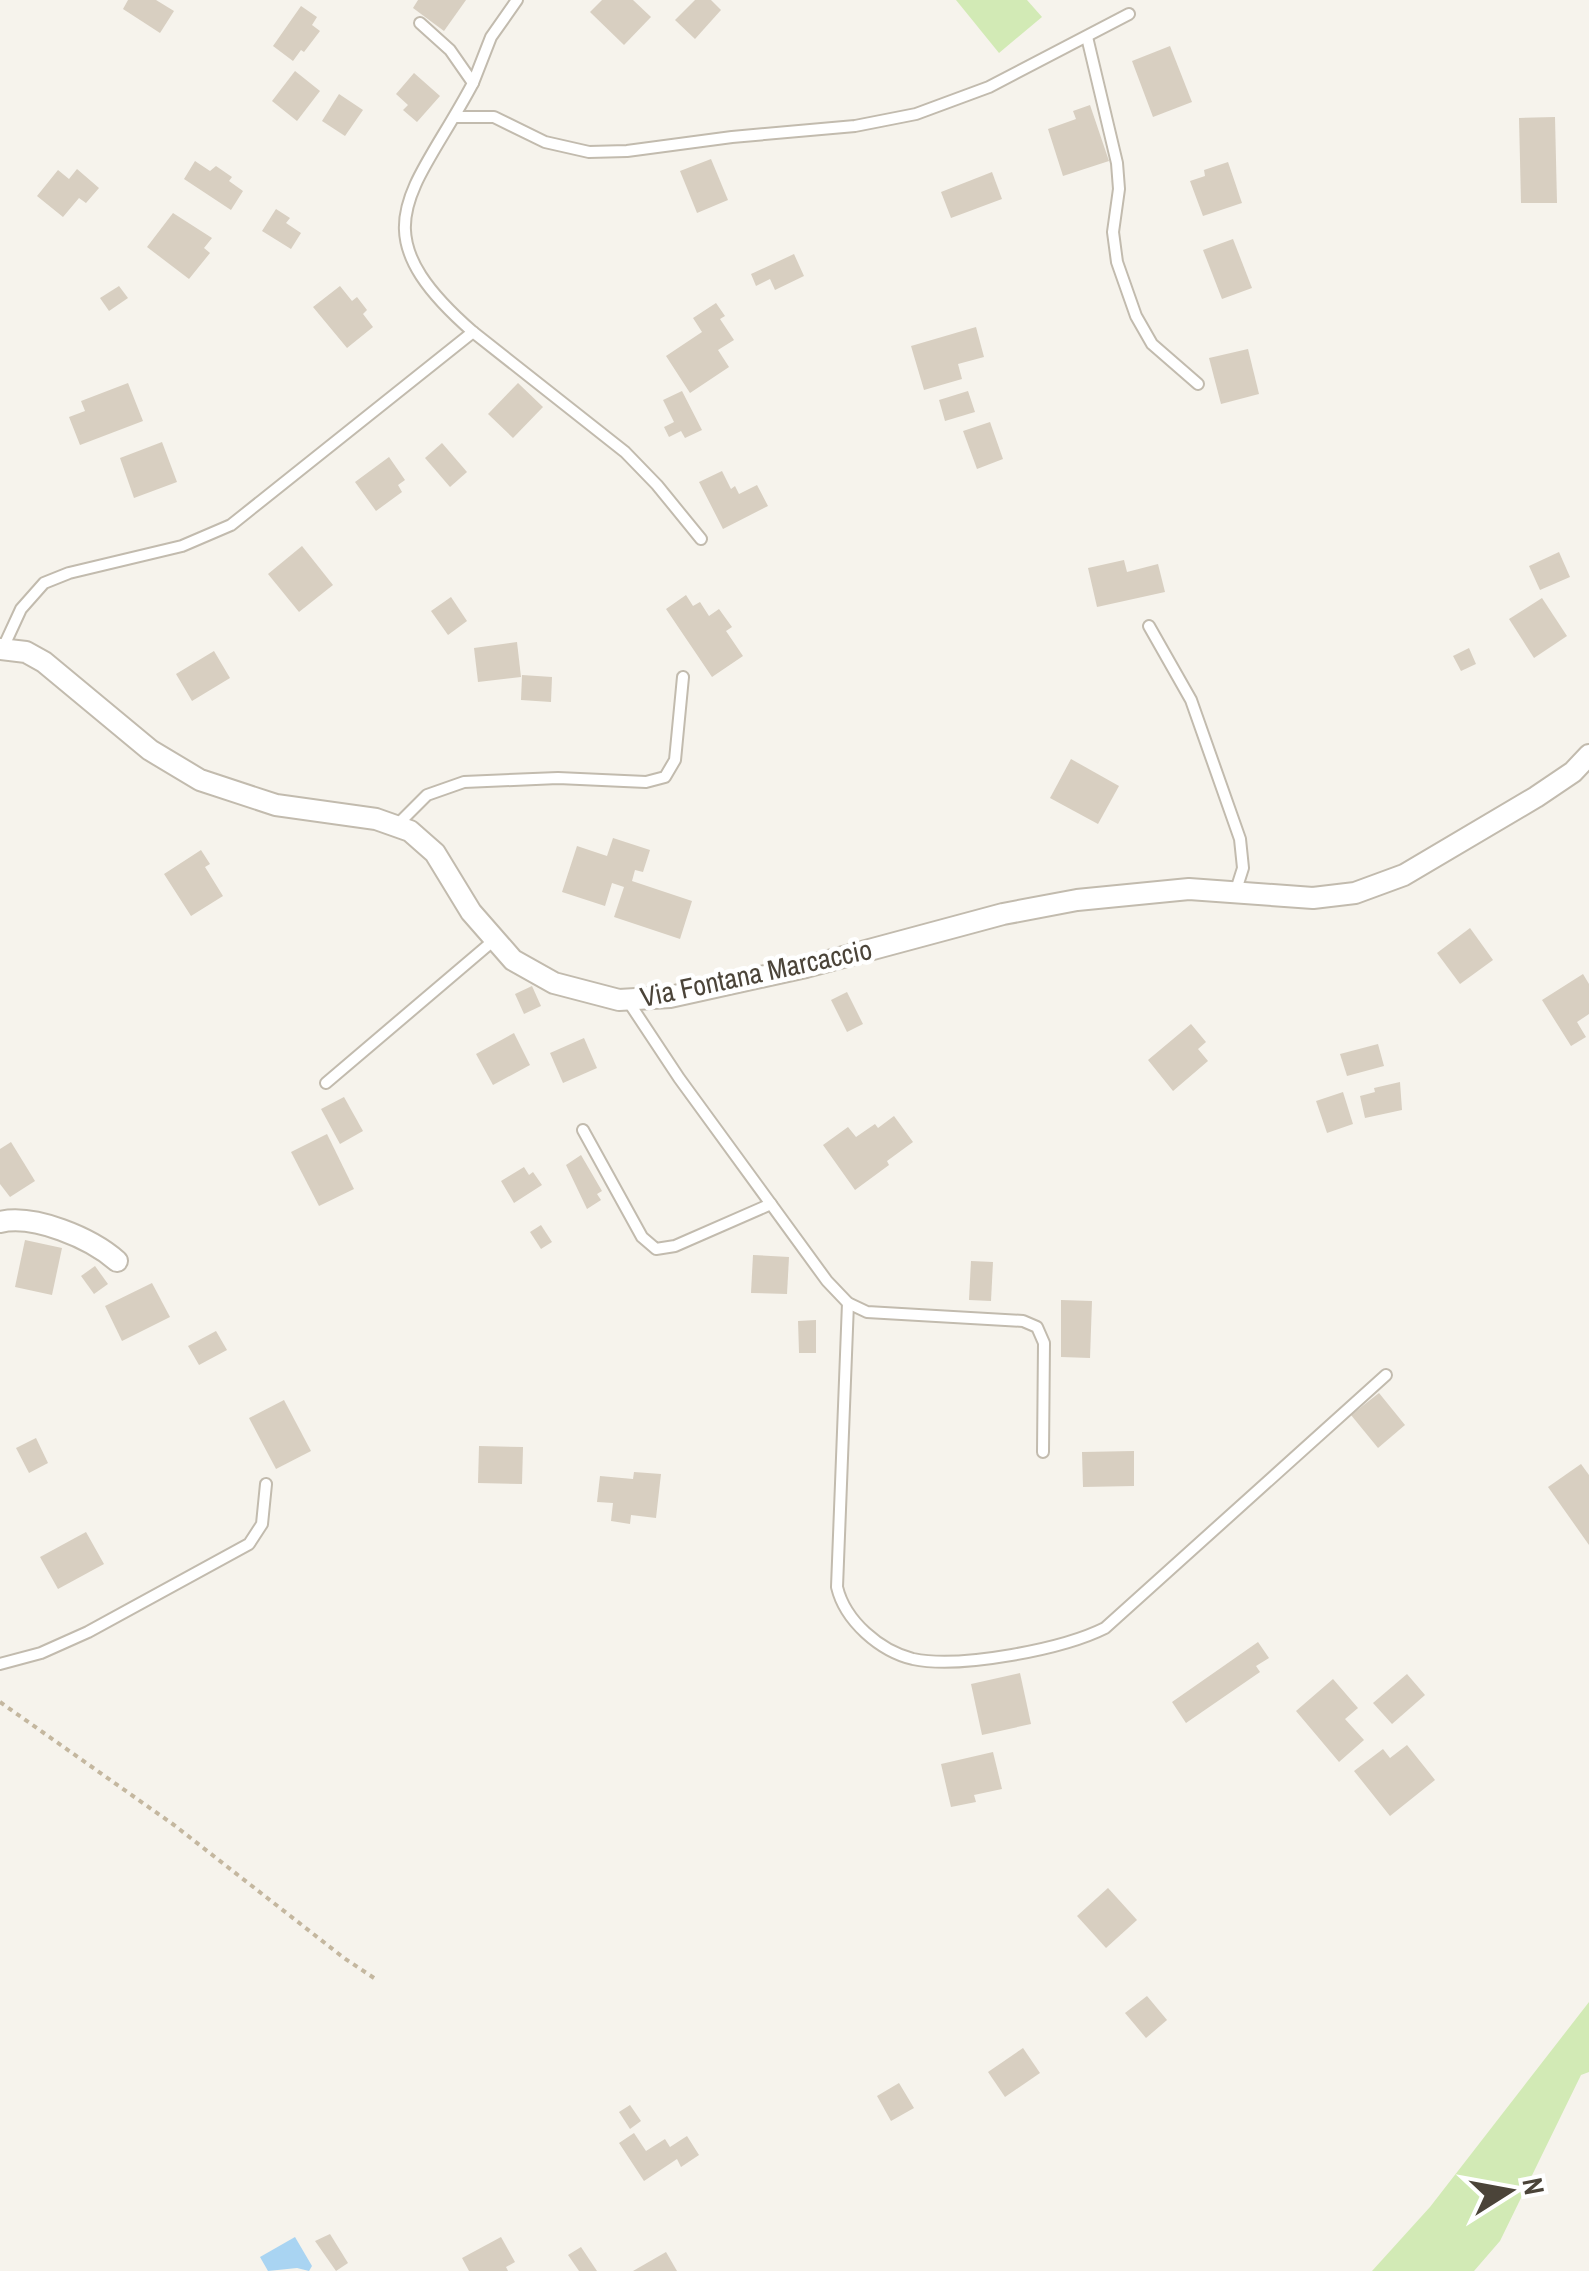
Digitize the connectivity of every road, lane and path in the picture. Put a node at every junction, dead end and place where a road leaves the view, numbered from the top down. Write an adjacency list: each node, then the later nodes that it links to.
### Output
1 (516, 0): 5 (lane)
2 (1129, 14): 4 (lane)
3 (420, 23): 5 (lane)
4 (1087, 37): 6 (lane); 8 (lane)
5 (473, 83): 6 (lane)
6 (454, 117): 7 (lane)
7 (472, 332): 9 (lane); 11 (lane)
8 (1198, 384)
9 (700, 540)
10 (1149, 626): 15 (lane)
11 (1, 649): 14 (street, Via Fontana Marcaccio)
12 (683, 677): 14 (lane)
13 (1586, 767): 15 (street, Via Fontana Marcaccio)
14 (396, 825): 16 (street, Via Fontana Marcaccio)
15 (1236, 890): 17 (street, Via Fontana Marcaccio)
16 (494, 940): 17 (street, Via Fontana Marcaccio); 18 (lane)
17 (628, 1000): 20 (lane)
18 (326, 1083)
19 (583, 1130): 20 (lane)
20 (771, 1204): 23 (lane)
21 (0, 1222): 22 (street)
22 (117, 1261)
23 (848, 1303): 24 (lane); 25 (lane)
24 (1386, 1375)
25 (1042, 1452)
26 (266, 1484): 27 (lane)
27 (0, 1664)
28 (0, 1702): 29 (path)
29 (374, 1978)

